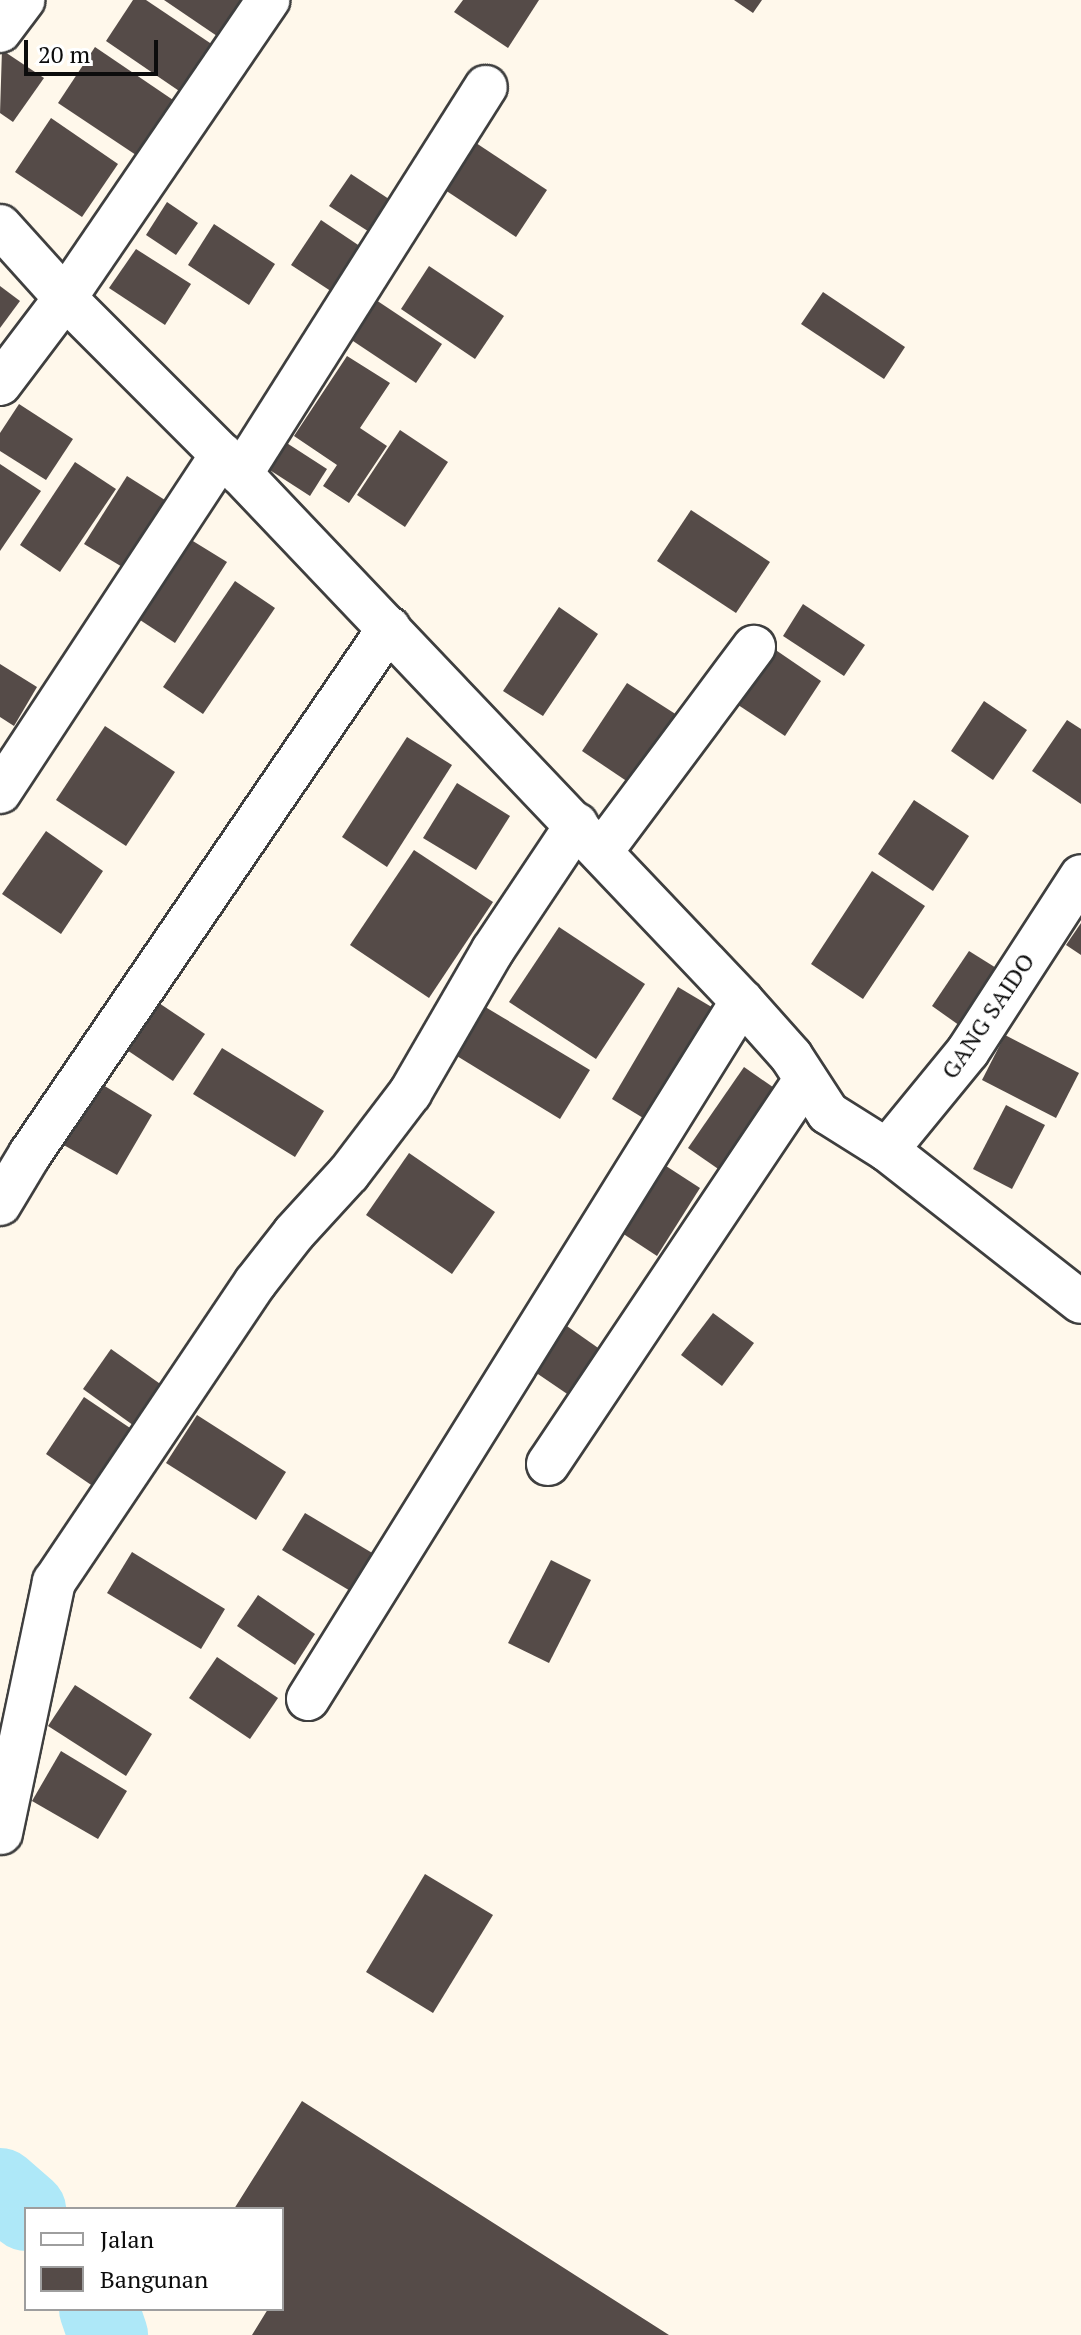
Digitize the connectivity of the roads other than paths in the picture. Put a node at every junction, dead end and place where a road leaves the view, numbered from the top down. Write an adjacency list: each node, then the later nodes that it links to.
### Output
1 (23, 0): 3 (street)
2 (268, 0): 6 (street)
3 (0, 31)
4 (486, 87): 8 (street)
5 (0, 226): 6 (street)
6 (65, 298): 7 (street); 8 (street)
7 (0, 384)
8 (232, 464): 9 (street); 11 (street)
9 (389, 628): 12 (street); 17 (street)
10 (754, 647): 12 (street)
11 (0, 792)
12 (589, 838): 14 (street); 21 (street)
13 (1081, 876): 16 (street, GANG SAIDO)
14 (742, 1001): 15 (street); 20 (street)
15 (806, 1079): 16 (street); 19 (street)
16 (887, 1150): 18 (street)
17 (0, 1204)
18 (1081, 1302)
19 (548, 1464)
20 (308, 1699)
21 (1, 1833)

